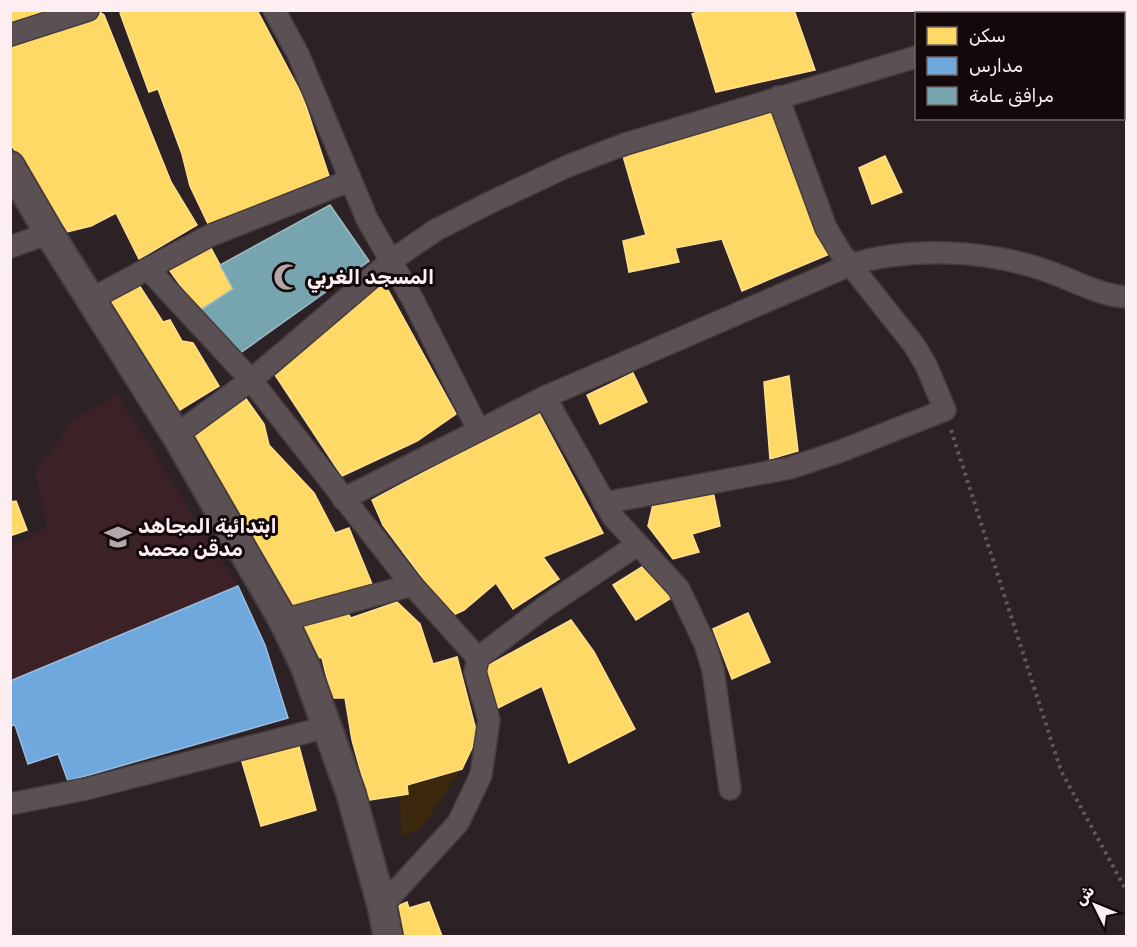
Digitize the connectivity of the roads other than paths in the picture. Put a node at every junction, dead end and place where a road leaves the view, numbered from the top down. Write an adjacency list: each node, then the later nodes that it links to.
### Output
1 (88, 10): 3 (street)
2 (274, 10): 7 (street)
3 (10, 35)
4 (915, 57): 5 (street)
5 (778, 97): 10 (street); 11 (street)
6 (10, 166): 8 (main road)
7 (349, 181): 10 (street); 12 (street)
8 (49, 233): 9 (street); 14 (main road)
9 (10, 247)
10 (392, 260): 15 (street); 17 (street)
11 (850, 265): 13 (street); 16 (street); 20 (street)
12 (148, 269): 14 (street); 15 (street)
13 (1126, 297)
14 (93, 298): 18 (main road)
15 (251, 380): 18 (street); 19 (street)
16 (545, 397): 17 (street); 20 (street)
17 (478, 429): 19 (street)
18 (176, 435): 23 (main road)
19 (343, 499): 22 (street)
20 (604, 503): 21 (street)
21 (638, 545): 24 (street); 26 (street)
22 (412, 585): 23 (street); 24 (street)
23 (283, 620): 25 (main road)
24 (478, 658): 28 (street)
25 (327, 727): 27 (street); 28 (main road)
26 (730, 789)
27 (10, 804)
28 (382, 906): 29 (main road)
29 (388, 936)

